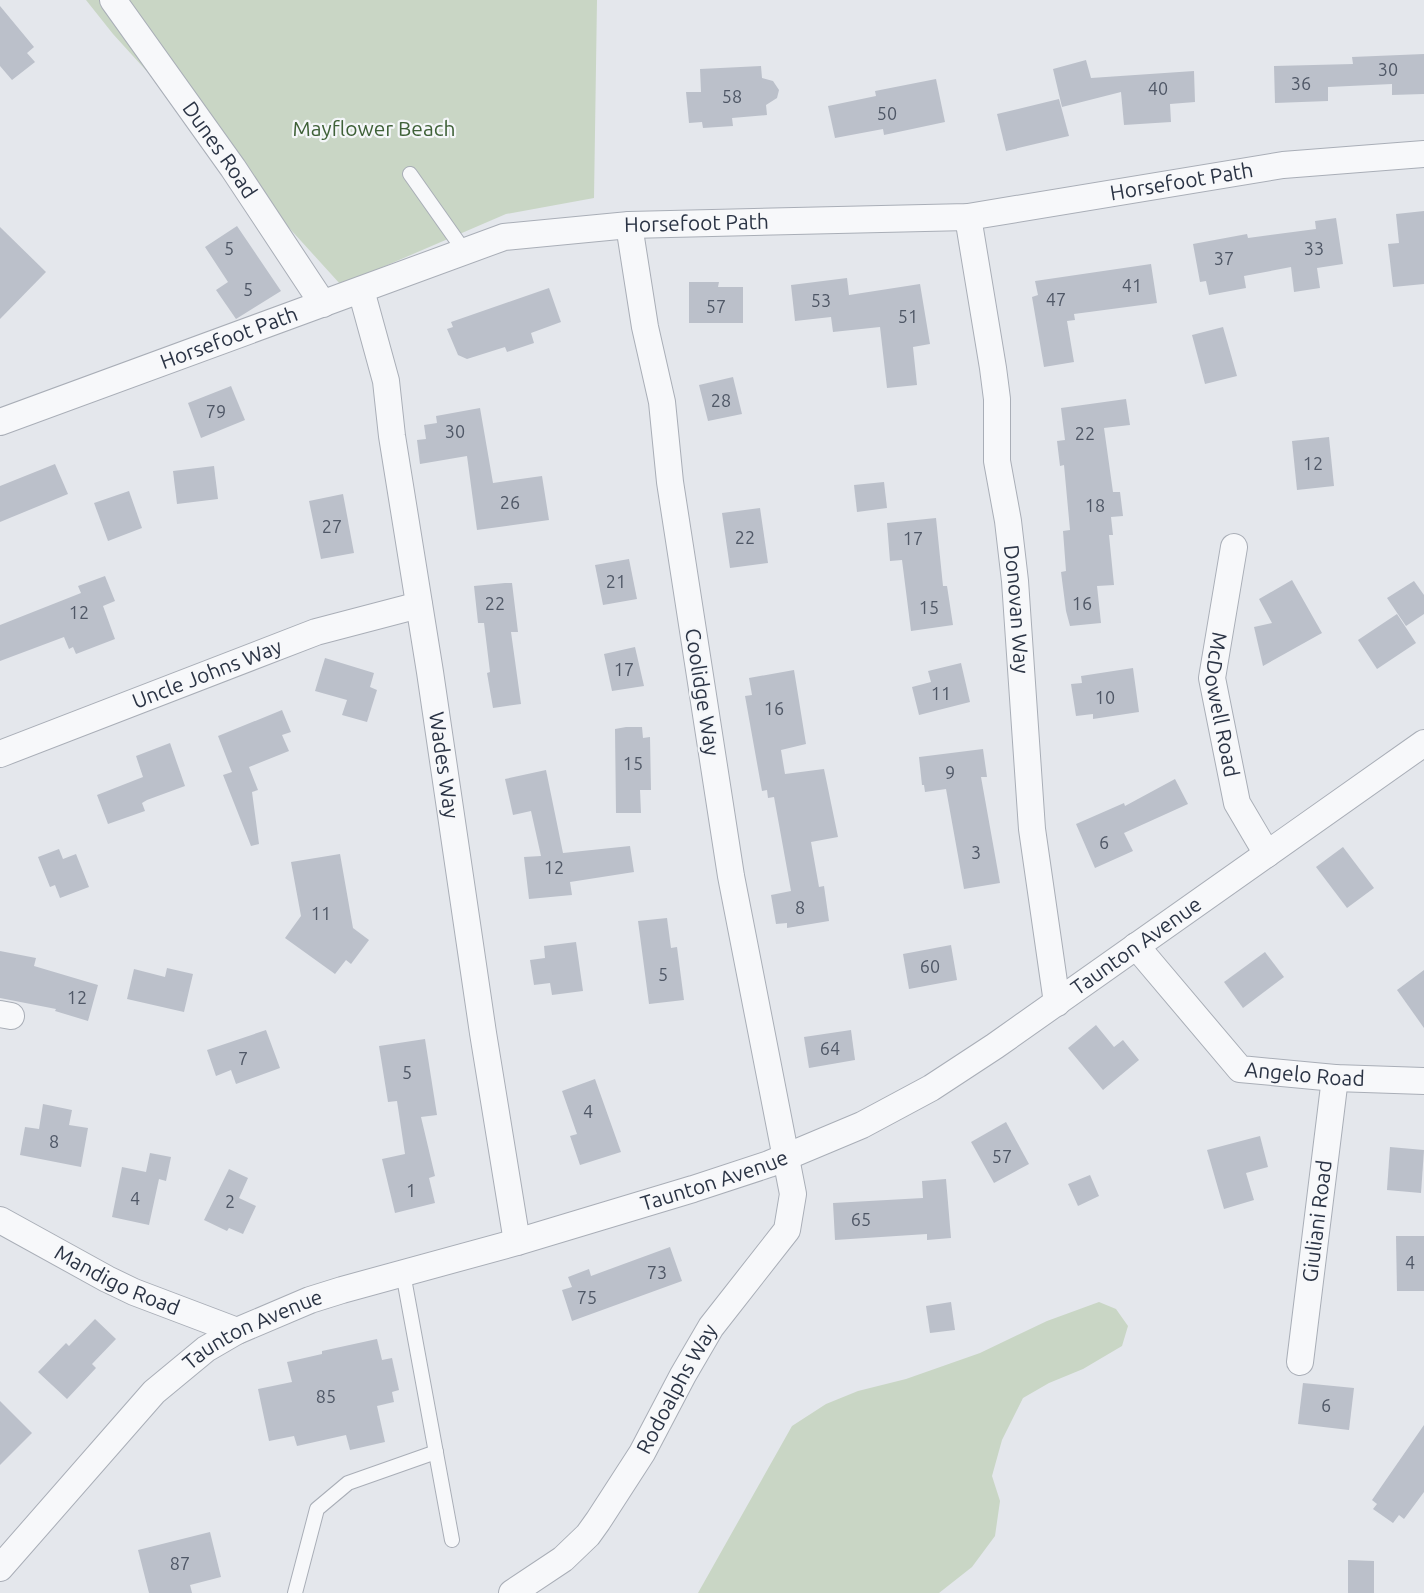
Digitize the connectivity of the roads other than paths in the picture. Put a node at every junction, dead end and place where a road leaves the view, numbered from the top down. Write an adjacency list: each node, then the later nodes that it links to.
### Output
1 (113, 0): 8 (street, Dunes Road)
2 (1424, 154): 4 (street, Horsefoot Path)
3 (410, 174): 6 (lane)
4 (968, 217): 5 (street, Horsefoot Path); 16 (street, Donovan Way)
5 (629, 225): 6 (street, Horsefoot Path); 19 (street, Coolidge Way)
6 (465, 252): 7 (street, Horsefoot Path)
7 (361, 290): 8 (street, Horsefoot Path); 11 (street, Wades Way)
8 (323, 304): 9 (street, Horsefoot Path)
9 (0, 422)
10 (1234, 547): 14 (street, McDowell Road)
11 (419, 604): 13 (street, Uncle Johns Way); 21 (street, Wades Way)
12 (1424, 743): 14 (street, Taunton Avenue)
13 (0, 754)
14 (1267, 854): 15 (street, Taunton Avenue)
15 (1136, 946): 16 (street, Taunton Avenue); 17 (street, Angelo Road)
16 (1058, 1003): 19 (street, Taunton Avenue)
17 (1335, 1078): 18 (street, Angelo Road); 24 (street, Giuliani Road)
18 (1424, 1081)
19 (785, 1157): 21 (street, Taunton Avenue); 29 (street, Rodoalphs Way)
20 (0, 1220): 23 (street, Mandigo Road)
21 (517, 1242): 22 (street, Taunton Avenue)
22 (404, 1273): 23 (street, Taunton Avenue); 25 (lane)
23 (237, 1331): 27 (street, Taunton Avenue)
24 (1300, 1362)
25 (436, 1452): 26 (lane); 28 (lane)
26 (452, 1540)
27 (0, 1568)
28 (295, 1593)
29 (512, 1593)

